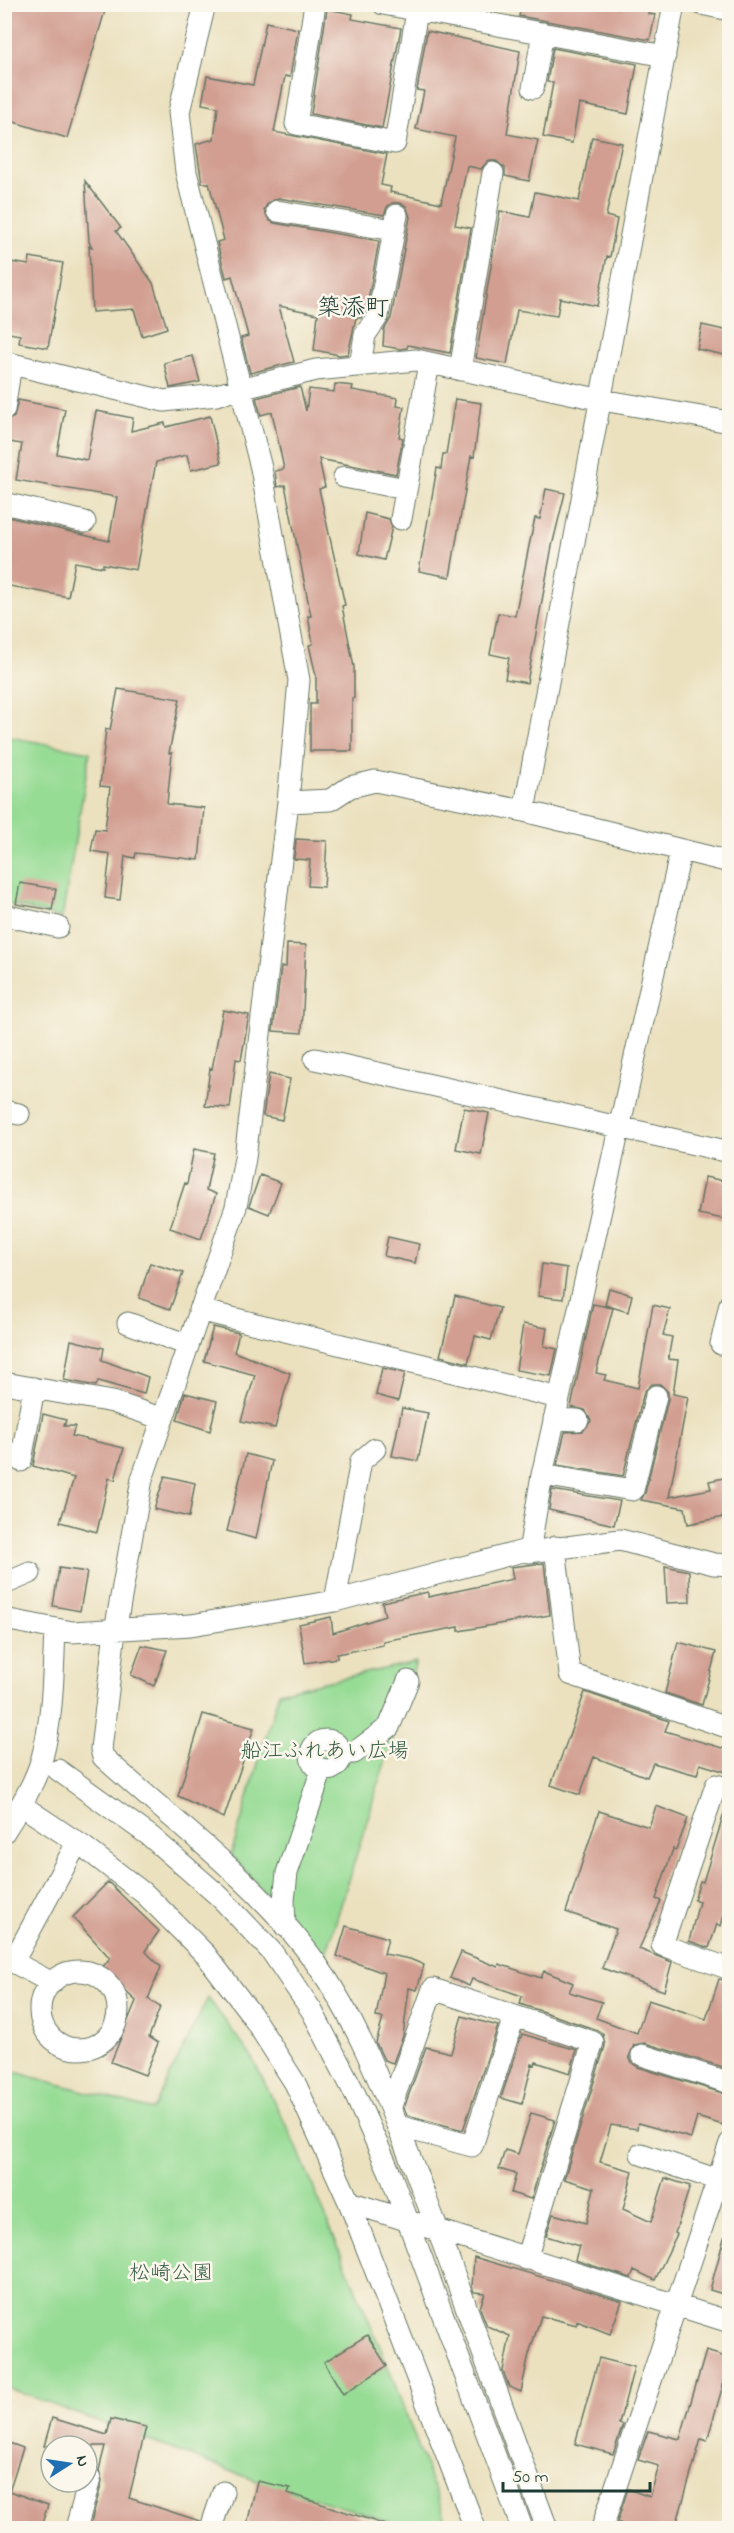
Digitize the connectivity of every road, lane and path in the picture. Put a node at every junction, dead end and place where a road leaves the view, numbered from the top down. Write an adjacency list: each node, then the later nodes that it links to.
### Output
1 (205, 4): 18 (street)
2 (315, 4): 6 (street)
3 (383, 4): 6 (street)
4 (674, 4): 10 (street)
5 (701, 4): 7 (street)
6 (417, 10): 8 (street)
7 (729, 10)
8 (472, 12): 9 (street)
9 (543, 33): 10 (street); 11 (street)
10 (665, 56): 19 (street)
11 (532, 88)
12 (494, 173): 17 (street)
13 (277, 211): 16 (street)
14 (8, 363): 18 (street); 20 (street)
15 (429, 363): 16 (street); 17 (street); 23 (street)
16 (360, 366): 18 (street)
17 (460, 370): 19 (street)
18 (239, 389): 27 (street)
19 (602, 400): 21 (street); 28 (street)
20 (4, 410)
21 (729, 422)
22 (344, 477): 23 (street)
23 (406, 489): 25 (street)
24 (4, 503): 26 (street)
25 (401, 519)
26 (85, 522)
27 (288, 802): 28 (street); 37 (street)
28 (524, 811): 29 (street)
29 (681, 850): 30 (street); 34 (street)
30 (729, 862)
31 (4, 915): 32 (street)
32 (58, 927)
33 (315, 1059): 34 (street)
34 (619, 1128): 35 (street); 44 (street)
35 (729, 1152)
36 (729, 1304): 39 (street)
37 (199, 1311): 40 (street); 44 (street)
38 (128, 1323): 40 (street)
39 (721, 1344)
40 (188, 1345): 45 (street)
41 (10, 1384): 42 (street)
42 (34, 1388): 45 (street); 48 (street)
43 (656, 1396): 49 (street)
44 (557, 1409): 46 (street); 49 (street)
45 (163, 1419): 58 (street)
46 (578, 1420)
47 (375, 1449): 55 (street)
48 (21, 1461)
49 (542, 1474): 51 (street)
50 (555, 1547): 51 (street); 52 (street); 60 (street)
51 (529, 1552): 55 (street)
52 (729, 1565)
53 (30, 1573): 54 (street)
54 (4, 1584)
55 (334, 1601): 58 (street)
56 (4, 1619): 57 (street)
57 (55, 1630): 58 (street); 63 (street)
58 (115, 1631): 67 (street)
59 (408, 1682): 66 (street)
60 (729, 1728)
61 (58, 1770): 80 (street)
62 (729, 1789): 70 (street)
63 (21, 1805): 64 (street); 65 (street)
64 (4, 1832)
65 (77, 1843): 69 (street); 79 (street)
66 (287, 1873): 67 (street); 68 (street)
67 (254, 1892): 68 (street)
68 (285, 1926): 75 (street)
69 (9, 1959): 71 (street)
70 (729, 1969)
71 (52, 1983)
72 (514, 2017): 75 (street); 75 (street); 82 (street)
73 (642, 2055): 74 (street)
74 (729, 2083)
75 (394, 2116): 81 (street)
76 (729, 2143): 78 (street)
77 (641, 2154): 78 (street)
78 (718, 2181): 83 (street)
79 (349, 2202): 80 (street); 89 (street)
80 (406, 2220): 81 (street); 90 (street)
81 (439, 2229): 82 (street); 91 (street)
82 (526, 2259): 83 (street)
83 (677, 2306): 84 (street); 92 (street)
84 (729, 2322)
85 (223, 2492): 88 (street)
86 (86, 2494): 87 (street)
87 (76, 2529)
88 (211, 2529)
89 (475, 2529)
90 (522, 2529)
91 (547, 2529)
92 (602, 2529)

